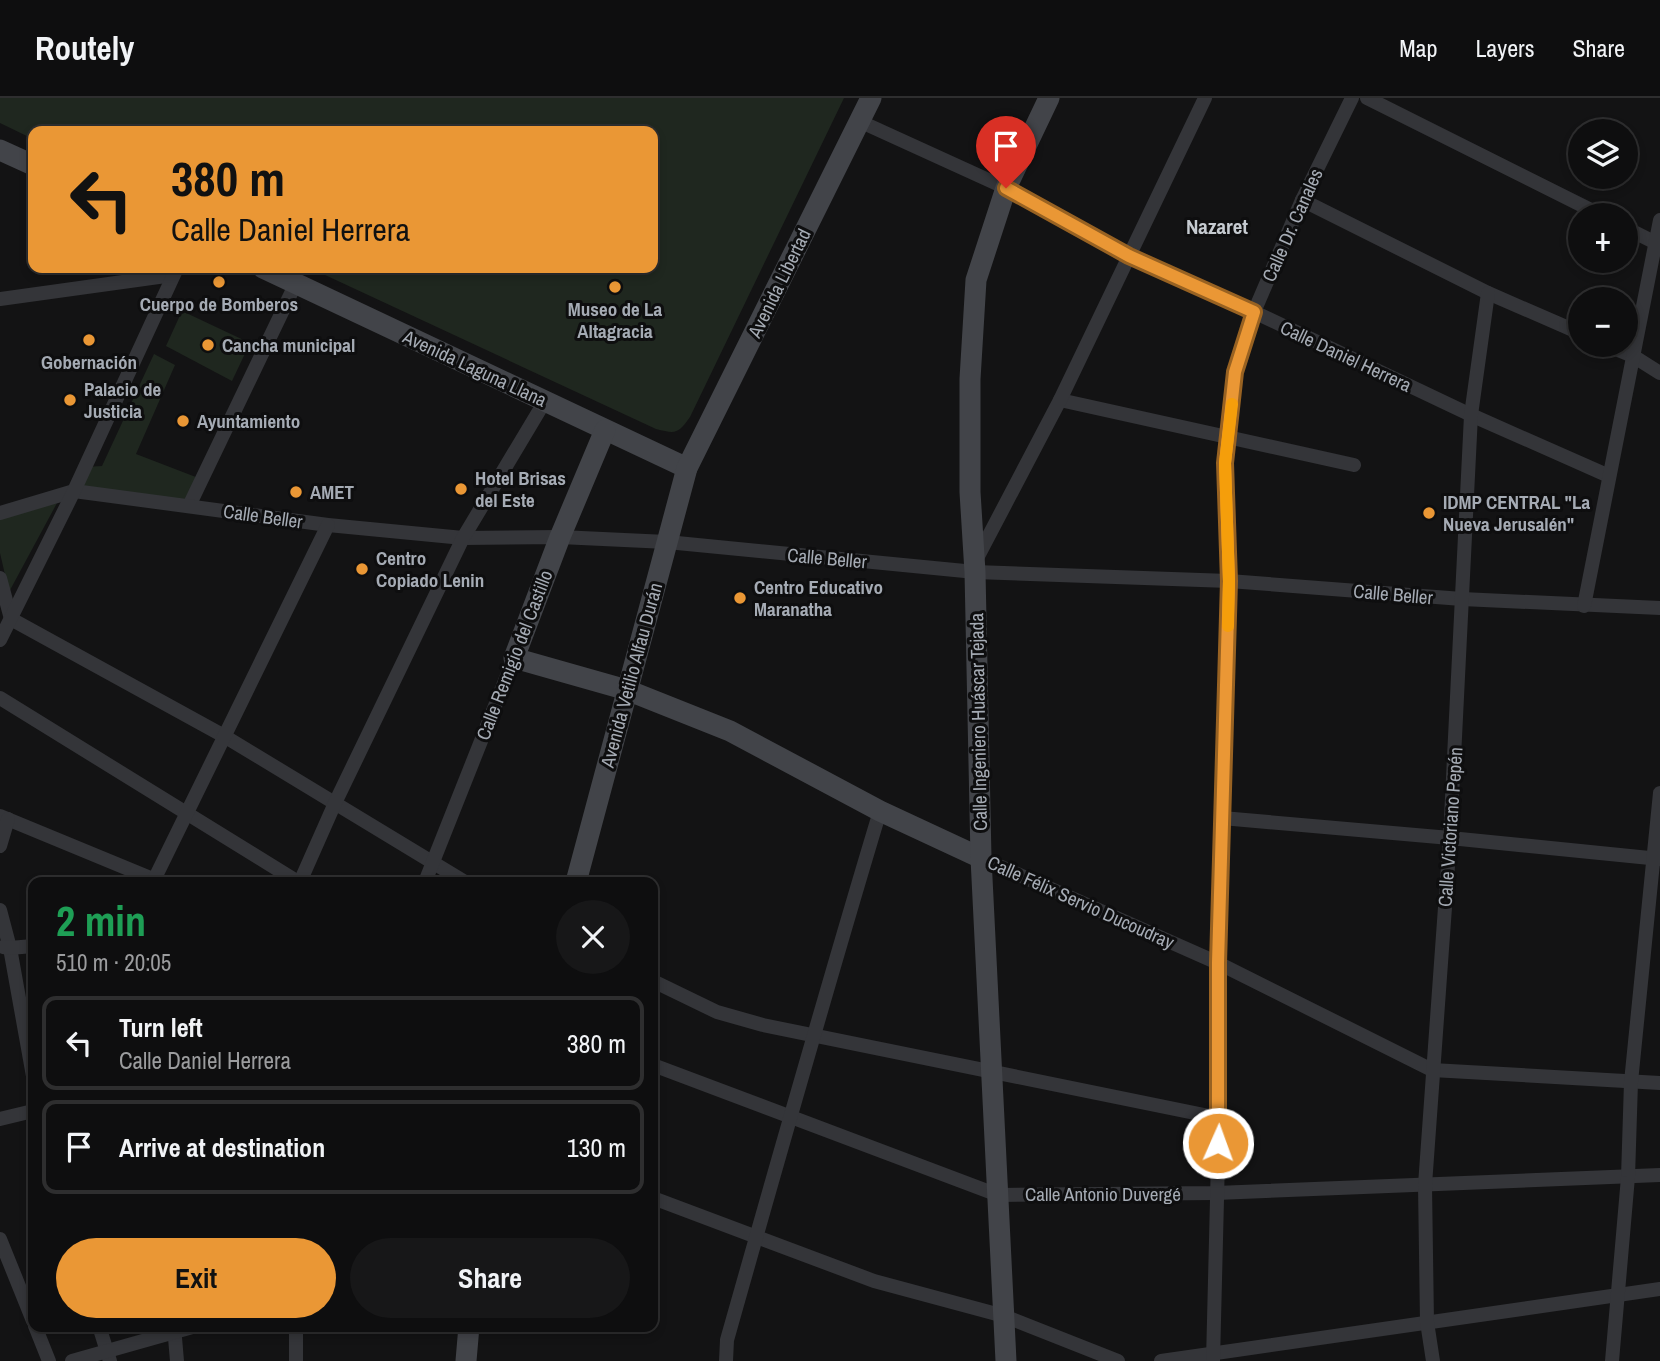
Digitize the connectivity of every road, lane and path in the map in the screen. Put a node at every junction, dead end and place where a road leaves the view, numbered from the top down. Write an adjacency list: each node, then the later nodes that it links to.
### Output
1 (871, 98): 6 (main road, Avenida Libertad)
2 (1049, 98): 9 (main road, Calle Ingeniero Huáscar Tejada)
3 (1205, 98): 15 (street)
4 (1352, 98): 10 (street, Calle Dr. Canales)
5 (1367, 98): 11 (street)
6 (859, 121): 9 (street, Calle Daniel Herrera); 34 (main road, Avenida Libertad)
7 (0, 150): 8 (main road)
8 (28, 163)
9 (1006, 188): 15 (street, Calle Daniel Herrera); 43 (main road, Calle Ingeniero Huáscar Tejada)
10 (1302, 200): 20 (street); 22 (street, Calle Dr. Canales)
11 (1577, 203)
12 (1660, 220): 14 (street)
13 (1638, 234): 14 (street)
14 (1656, 243): 24 (street)
15 (1129, 256): 22 (street, Calle Daniel Herrera); 28 (street)
16 (162, 273): 21 (street)
17 (174, 273): 36 (street)
18 (274, 273): 19 (main road, Avenida Laguna Llana)
19 (296, 283): 29 (main road, Avenida Laguna Llana); 37 (street)
20 (1489, 293): 23 (street); 30 (street, Calle Victoriano Pepén)
21 (0, 299)
22 (1254, 312): 30 (street, Calle Daniel Herrera); 32 (street, Calle Dr. Canales)
23 (1568, 328)
24 (1638, 331)
25 (1633, 357): 35 (street)
26 (1635, 357): 27 (street)
27 (1660, 373)
28 (1060, 400): 32 (street); 43 (street)
29 (545, 401): 31 (main road, Avenida Laguna Llana); 41 (street)
30 (1471, 415): 35 (street, Calle Daniel Herrera); 46 (street, Calle Victoriano Pepén)
31 (605, 430): 34 (main road, Avenida Laguna Llana); 40 (main road, Calle Remigio del Castillo)
32 (1229, 437): 33 (street); 45 (street, Calle Dr. Canales)
33 (1354, 465)
34 (687, 468): 42 (main road, Avenida Vetilio Alfau Durán)
35 (1609, 476): 47 (street)
36 (74, 492): 37 (street, Calle Beller); 38 (street, Calle Beller); 49 (street)
37 (189, 506): 39 (street, Calle Beller)
38 (0, 513)
39 (328, 525): 41 (street, Calle Beller); 54 (street)
40 (560, 537): 41 (street, Calle Beller); 42 (street, Calle Beller); 51 (main road, Calle Remigio del Castillo)
41 (463, 538): 56 (street)
42 (667, 542): 43 (street, Calle Beller); 52 (main road, Avenida Vetilio Alfau Durán)
43 (975, 567): 45 (street, Calle Beller); 63 (main road, Calle Ingeniero Huáscar Tejada)
44 (0, 578): 49 (street)
45 (1229, 581): 46 (street, Calle Beller); 60 (street, Calle Dr. Canales)
46 (1462, 599): 47 (street, Calle Beller); 61 (street, Calle Victoriano Pepén)
47 (1584, 606): 48 (street, Calle Beller)
48 (1660, 608)
49 (11, 619): 50 (street); 54 (street)
50 (0, 640)
51 (514, 658): 52 (main road, Calle Félix Servio Ducoudray); 65 (street, Calle Remigio del Castillo)
52 (627, 690): 57 (main road, Calle Félix Servio Ducoudray); 72 (main road, Avenida Vetilio Alfau Durán)
53 (0, 698): 58 (street)
54 (225, 736): 56 (street); 58 (street)
55 (1660, 793): 64 (street)
56 (335, 803): 65 (street); 69 (street)
57 (880, 811): 63 (main road, Calle Félix Servio Ducoudray); 78 (street)
58 (186, 814): 67 (street); 68 (street)
59 (4, 818): 62 (street); 66 (street)
60 (1222, 818): 61 (street); 76 (street, Calle Dr. Canales)
61 (1450, 838): 64 (street); 81 (street, Calle Victoriano Pepén)
62 (0, 846)
63 (981, 858): 76 (street, Calle Félix Servio Ducoudray); 82 (main road, Calle Ingeniero Huáscar Tejada)
64 (1657, 859): 83 (street)
65 (433, 863): 70 (street, Calle Remigio del Castillo); 71 (street)
66 (146, 877)
67 (158, 877)
68 (291, 877)
69 (301, 877)
70 (427, 877)
71 (457, 877)
72 (577, 877)
73 (0, 910): 74 (street)
74 (5, 947): 75 (street); 79 (street)
75 (28, 947)
76 (1218, 963): 81 (street, Calle Félix Servio Ducoudray); 86 (street, Calle Dr. Canales)
77 (658, 983): 78 (street)
78 (812, 1037): 82 (street); 88 (street)
79 (28, 1053)
80 (658, 1067): 88 (street, Calle Antonio Duvergé)
81 (1432, 1070): 83 (street, Calle Félix Servio Ducoudray); 91 (street, Calle Victoriano Pepén)
82 (991, 1071): 86 (street); 93 (main road, Calle Ingeniero Huáscar Tejada)
83 (1631, 1082): 84 (street, Calle Félix Servio Ducoudray); 90 (street)
84 (1660, 1083)
85 (28, 1112): 87 (street)
86 (1219, 1118): 92 (street, Calle Dr. Canales)
87 (0, 1119)
88 (791, 1119): 93 (street, Calle Antonio Duvergé); 95 (street)
89 (1660, 1175): 90 (street, Calle Antonio Duvergé)
90 (1628, 1177): 91 (street, Calle Antonio Duvergé); 98 (street)
91 (1425, 1185): 92 (street, Calle Antonio Duvergé); 101 (street, Calle Victoriano Pepén)
92 (1216, 1193): 93 (street, Calle Antonio Duvergé); 109 (street, Calle Dr. Canales)
93 (998, 1195): 100 (main road, Calle Ingeniero Huáscar Tejada)
94 (658, 1200): 95 (street)
95 (757, 1235): 100 (street); 115 (street)
96 (0, 1239): 99 (street)
97 (1660, 1289): 98 (street)
98 (1618, 1296): 101 (street); 120 (street)
99 (28, 1309)
100 (1004, 1315): 116 (main road, Calle Ingeniero Huáscar Tejada); 117 (street)
101 (1427, 1322): 109 (street); 119 (street, Calle Victoriano Pepén)
102 (37, 1332): 110 (street)
103 (101, 1332): 108 (street)
104 (167, 1332): 108 (street)
105 (174, 1332): 112 (street)
106 (296, 1332): 113 (street)
107 (468, 1332): 114 (main road)
108 (108, 1356): 111 (street)
109 (1213, 1357): 118 (street)
110 (49, 1361)
111 (72, 1361)
112 (177, 1361)
113 (296, 1361)
114 (466, 1361)
115 (726, 1361)
116 (1006, 1361)
117 (1118, 1361)
118 (1161, 1361)
119 (1433, 1361)
120 (1612, 1361)

